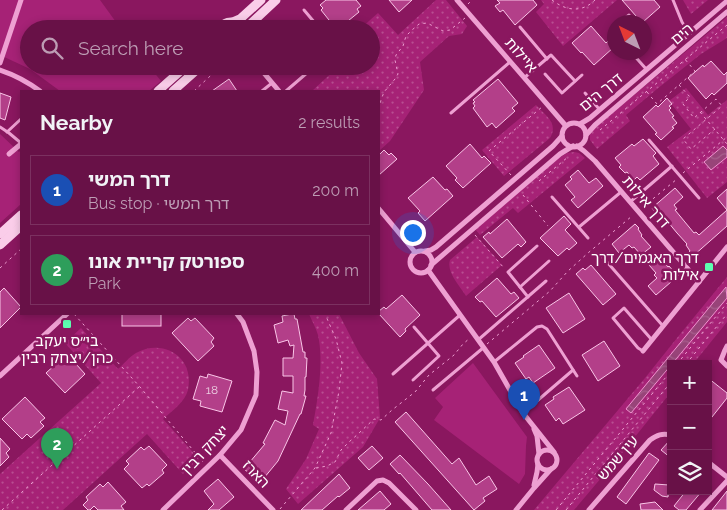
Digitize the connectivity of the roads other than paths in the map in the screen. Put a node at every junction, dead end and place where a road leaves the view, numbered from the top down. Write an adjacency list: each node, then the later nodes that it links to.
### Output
1 (21, 0): 17 (street)
2 (261, 0): 9 (street)
3 (276, 0): 10 (street)
4 (458, 0): 16 (street, איילות)
5 (673, 0): 13 (lane)
6 (727, 1): 13 (street, דרך הים)
7 (304, 10): 11 (lane)
8 (727, 12): 44 (street, הים)
9 (238, 20)
10 (253, 20)
11 (312, 20)
12 (520, 27): 14 (lane)
13 (690, 34): 19 (street, דרך הים)
14 (547, 59): 26 (lane); 27 (lane)
15 (638, 60): 19 (lane)
16 (510, 62): 26 (street, איילות); 37 (lane)
17 (0, 63)
18 (0, 70): 29 (street)
19 (647, 70): 36 (street, דרך הים)
20 (545, 74): 27 (lane)
21 (176, 75): 30 (street)
22 (191, 75): 31 (street)
23 (265, 75): 28 (street)
24 (305, 75): 34 (lane)
25 (582, 75): 27 (lane)
26 (524, 78): 40 (street, איילות)
27 (575, 81)
28 (272, 83): 32 (lane); 33 (street)
29 (39, 90)
30 (159, 90)
31 (174, 90)
32 (263, 90)
33 (278, 90)
34 (287, 90)
35 (585, 93): 36 (lane)
36 (600, 110): 39 (street, דרך הים)
37 (451, 113)
38 (20, 120): 42 (lane)
39 (580, 124): 40 (street); 44 (street)
40 (566, 126): 43 (street)
41 (0, 127): 42 (lane)
42 (8, 132): 46 (lane)
43 (562, 136): 48 (street); 65 (street)
44 (586, 136): 48 (street); 50 (street)
45 (649, 140): 51 (lane)
46 (20, 143)
47 (20, 145): 49 (street)
48 (575, 146): 50 (street); 69 (street)
49 (9, 154)
50 (595, 161): 52 (street, דרך אילות)
51 (672, 166): 54 (lane); 55 (lane)
52 (621, 192): 55 (street, דרך אילות); 59 (lane)
53 (552, 197): 59 (lane)
54 (699, 198)
55 (630, 202): 71 (street, דרך אילות)
56 (380, 210): 66 (street)
57 (20, 216): 60 (street)
58 (20, 227): 62 (street)
59 (579, 228): 61 (lane)
60 (0, 234)
61 (588, 238)
62 (0, 245)
63 (537, 246): 72 (lane)
64 (727, 247): 71 (street)
65 (425, 251): 66 (street); 69 (street)
66 (415, 252): 69 (street)
67 (600, 254): 77 (lane)
68 (549, 261): 72 (lane)
69 (430, 268): 76 (street)
70 (546, 281): 73 (lane)
71 (699, 282): 77 (street)
72 (520, 287): 73 (lane)
73 (528, 296): 79 (lane)
74 (66, 315): 89 (street)
75 (238, 315): 98 (street, יצחק רבין)
76 (460, 315): 79 (street); 81 (lane)
77 (663, 326): 80 (street)
78 (414, 328): 81 (lane)
79 (476, 338): 83 (street)
80 (652, 340): 84 (street); 84 (lane)
81 (428, 344): 88 (lane); 91 (lane)
82 (727, 346): 86 (street)
83 (483, 348): 85 (street); 92 (lane)
84 (643, 351)
85 (494, 362): 87 (lane); 93 (street)
86 (727, 366)
87 (573, 370): 90 (lane); 93 (lane)
88 (393, 374)
89 (0, 376)
90 (577, 376)
91 (413, 380)
92 (433, 390)
93 (524, 413): 94 (street)
94 (534, 426): 96 (street); 97 (street)
95 (667, 434): 110 (street, עין שמש)
96 (554, 452): 97 (street); 101 (street)
97 (539, 454): 99 (street)
98 (220, 455): 105 (street, יצחק רבין); 106 (street, הארז)
99 (538, 463): 101 (street); 104 (street)
100 (712, 465): 102 (street)
101 (552, 469): 104 (street)
102 (727, 477)
103 (727, 481): 111 (street)
104 (534, 488): 109 (street)
105 (163, 510)
106 (273, 510)
107 (346, 510): 108 (street)
108 (416, 510)
109 (516, 510)
110 (589, 510)
111 (700, 510)

